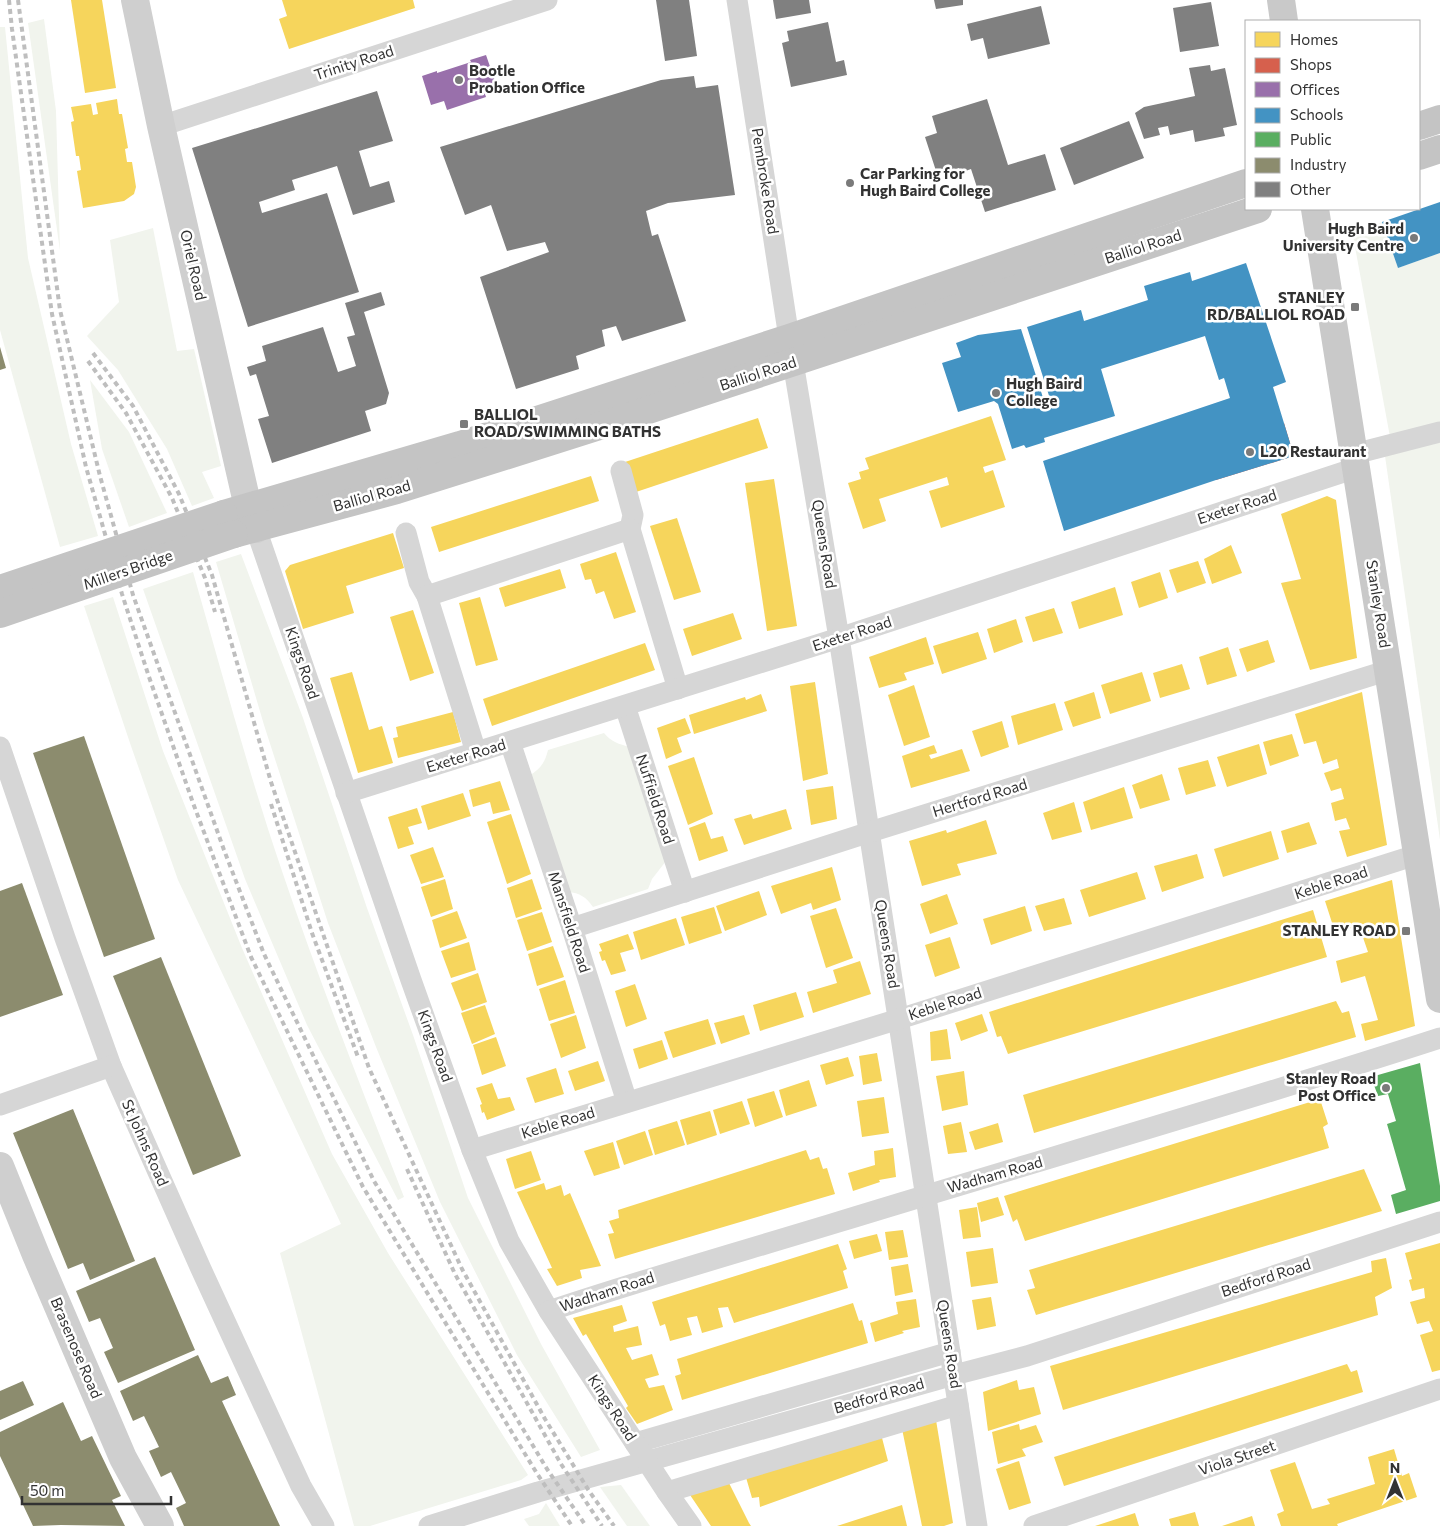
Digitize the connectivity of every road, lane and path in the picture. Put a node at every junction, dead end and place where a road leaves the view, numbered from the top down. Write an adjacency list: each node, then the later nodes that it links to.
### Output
1 (135, 0): 7 (main road, Oriel Road)
2 (547, 0): 7 (street, Trinity Road)
3 (737, 0): 14 (street, Pembroke Road)
4 (1280, 0): 5 (main road)
5 (1284, 20)
6 (1440, 119): 8 (highway)
7 (162, 126): 18 (main road, Oriel Road)
8 (1420, 126)
9 (1440, 149): 10 (highway)
10 (1420, 156)
11 (1245, 184): 14 (highway, Balliol Road)
12 (1255, 210): 14 (highway, Balliol Road)
13 (1315, 210): 16 (main road, Stanley Road)
14 (792, 350): 18 (highway, Balliol Road); 24 (street, Queens Road)
15 (1440, 432): 16 (street, Exeter Road)
16 (1355, 461): 24 (street, Exeter Road); 25 (main road, Stanley Road)
17 (621, 471): 19 (street)
18 (241, 521): 21 (highway, Millers Bridge, bridge); 23 (highway, Millers Bridge, bridge); 31 (street, Kings Road)
19 (630, 529): 22 (street); 26 (street)
20 (406, 533): 22 (street)
21 (0, 589)
22 (428, 596): 30 (street)
23 (0, 614)
24 (840, 638): 26 (street, Exeter Road); 32 (street, Queens Road)
25 (1389, 670): 32 (street, Hertford Road); 33 (main road, Stanley Road)
26 (678, 689): 27 (street, Exeter Road)
27 (625, 706): 28 (street, Exeter Road); 34 (street, Nuffield Road)
28 (510, 742): 30 (street, Exeter Road); 35 (street, Mansfield Road)
29 (0, 747): 39 (street, St Johns Road)
30 (476, 752): 31 (street, Exeter Road)
31 (346, 793): 42 (street, Kings Road)
32 (870, 832): 34 (street, Hertford Road); 37 (street, Queens Road)
33 (1416, 855): 36 (main road, Stanley Road); 37 (street, Keble Road)
34 (685, 892): 35 (street, Hertford Road)
35 (572, 928): 40 (street, Mansfield Road)
36 (1440, 999)
37 (899, 1019): 40 (street, Keble Road); 44 (street, Queens Road)
38 (1440, 1038): 44 (street, Wadham Road)
39 (112, 1066): 41 (street); 54 (street, St Johns Road)
40 (626, 1102): 42 (street, Keble Road)
41 (0, 1105)
42 (472, 1150): 46 (street, Kings Road)
43 (0, 1166): 53 (main road, Brasenose Road)
44 (926, 1195): 46 (street, Wadham Road); 47 (street, Queens Road)
45 (1440, 1222): 48 (street, Bedford Road)
46 (549, 1311): 51 (street, Kings Road)
47 (950, 1352): 48 (street, Queens Road); 51 (street, Bedford Road)
48 (954, 1375): 50 (street, Queens Road); 55 (street, Bedford Road)
49 (1440, 1389): 58 (street, Viola Street)
50 (958, 1405): 52 (street, Bedford Road); 57 (street, Queens Road)
51 (635, 1443): 52 (street, Kings Road, bridge)
52 (667, 1492): 56 (street, Kings Road)
53 (160, 1526)
54 (324, 1526)
55 (429, 1526)
56 (691, 1526)
57 (977, 1526)
58 (1034, 1526)

